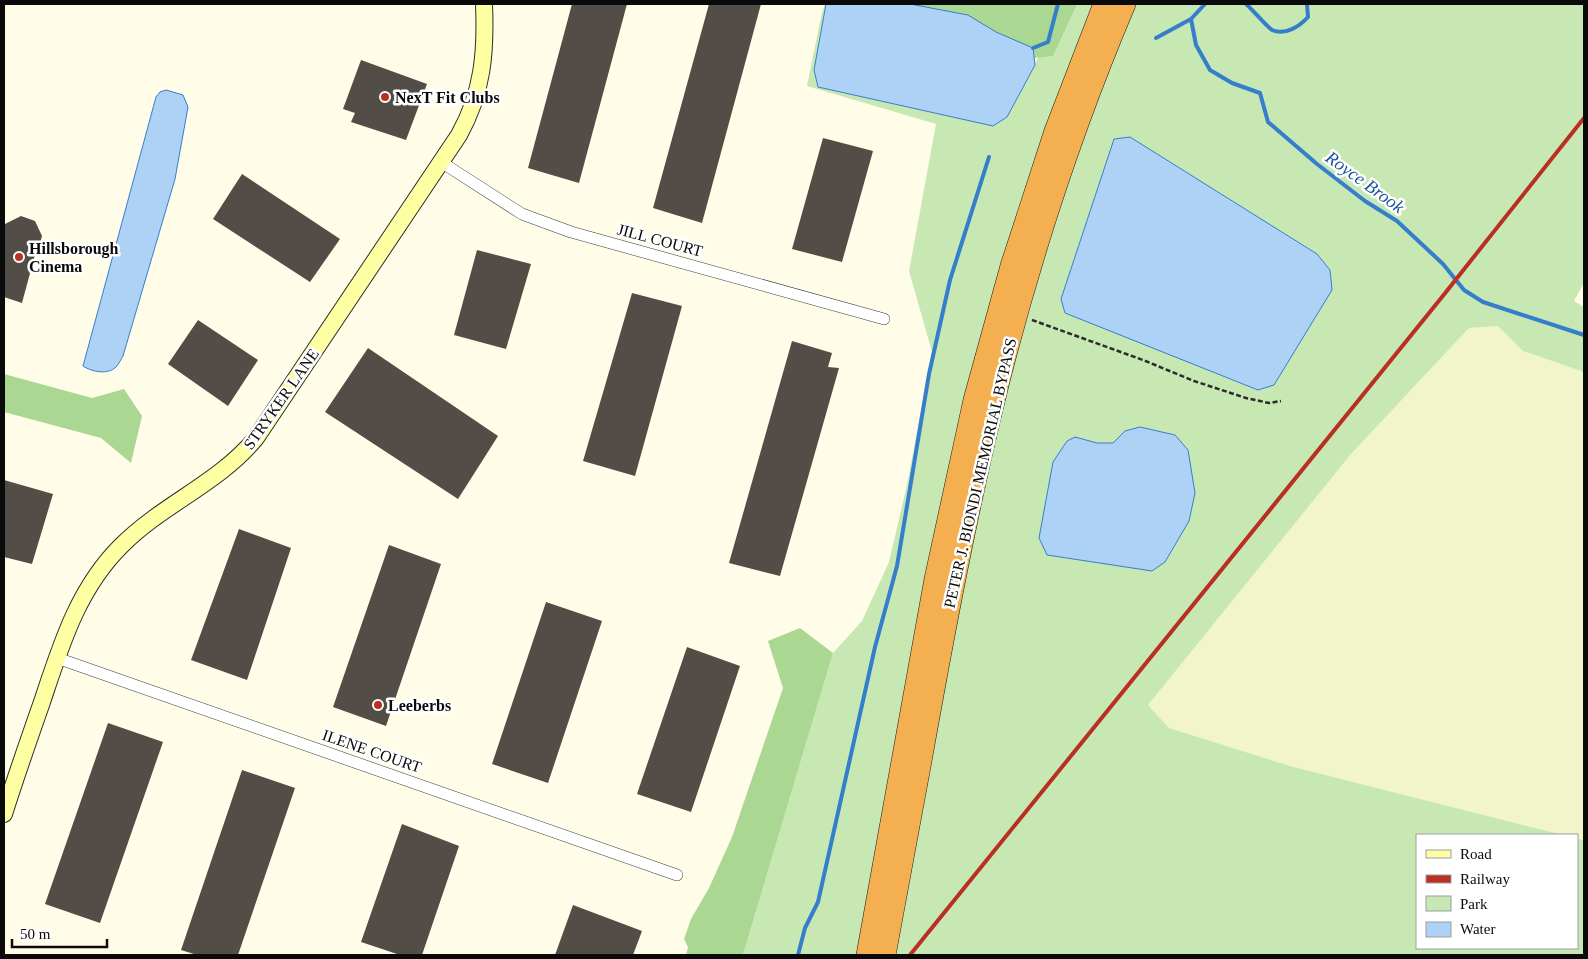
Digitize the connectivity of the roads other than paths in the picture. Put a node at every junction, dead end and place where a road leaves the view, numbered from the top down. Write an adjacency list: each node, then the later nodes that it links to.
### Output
1 (484, 4): 4 (street, STRYKER LANE)
2 (1104, 4): 9 (highway, PETER J. BIONDI MEMORIAL BYPASS)
3 (1125, 4): 10 (highway, PETER J. BIONDI MEMORIAL BYPASS)
4 (441, 162): 5 (street, JILL COURT); 6 (street, STRYKER LANE)
5 (884, 319)
6 (56, 658): 7 (street, STRYKER LANE); 8 (street, ILENE COURT)
7 (4, 814)
8 (677, 875)
9 (867, 955)
10 (885, 955)

